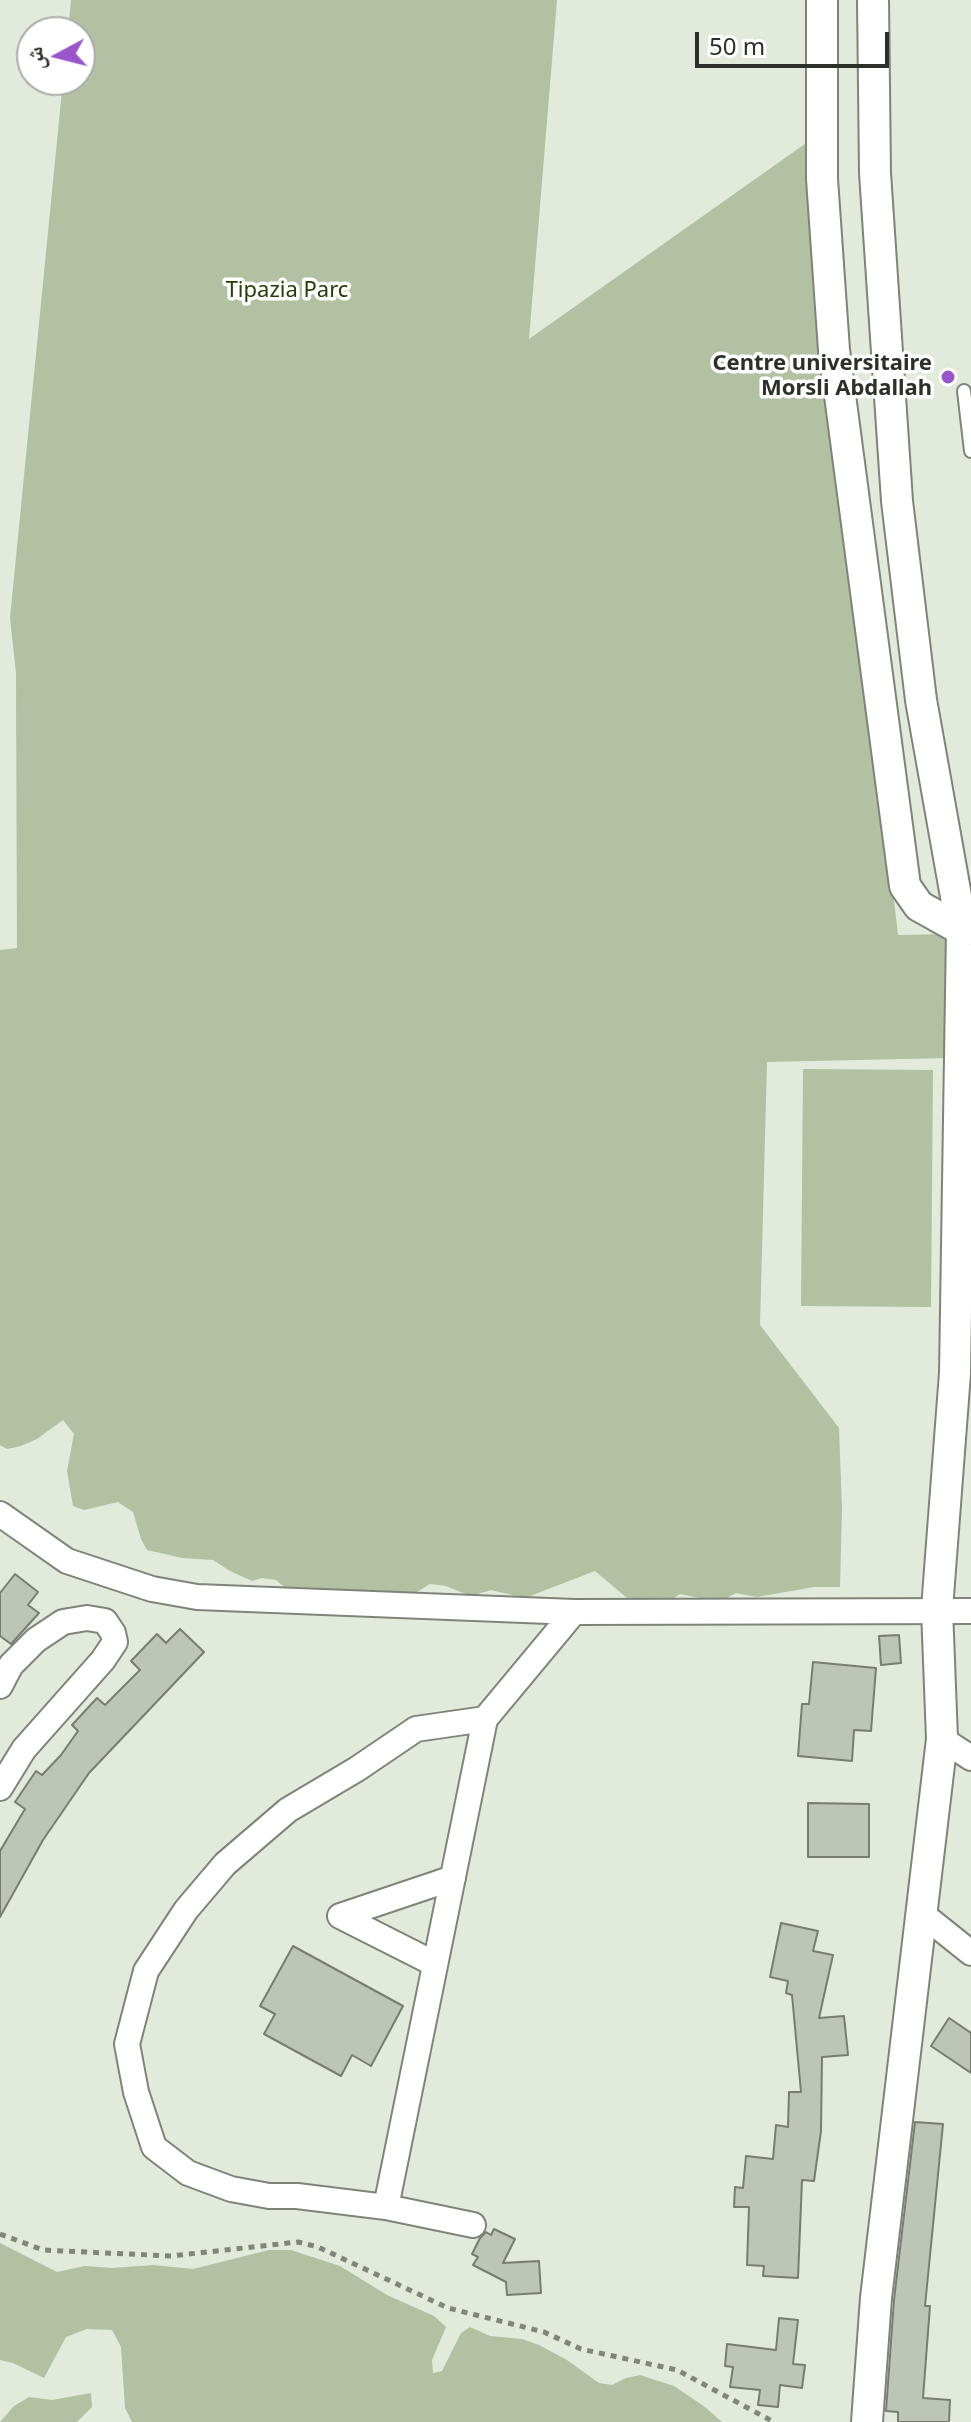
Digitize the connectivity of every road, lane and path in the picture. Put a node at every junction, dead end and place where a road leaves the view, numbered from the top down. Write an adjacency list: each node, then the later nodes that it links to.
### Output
1 (822, 0): 5 (street)
2 (873, 0): 5 (street)
3 (964, 391): 4 (lane)
4 (971, 451)
5 (966, 929): 6 (street)
6 (965, 1111): 7 (street)
7 (963, 1373): 9 (street)
8 (0, 1514): 11 (street)
9 (937, 1609): 10 (street); 11 (street); 14 (street)
10 (971, 1611)
11 (574, 1612): 13 (street)
12 (0, 1686): 16 (street)
13 (485, 1719): 17 (street); 21 (street)
14 (942, 1739): 15 (street); 18 (street)
15 (971, 1758)
16 (0, 1788)
17 (453, 1878): 20 (street); 20 (street)
18 (921, 1913): 19 (street); 25 (street)
19 (971, 1953)
20 (435, 1964): 21 (street)
21 (386, 2207): 22 (street)
22 (473, 2225)
23 (0, 2234): 24 (path)
24 (774, 2422)
25 (867, 2422)

